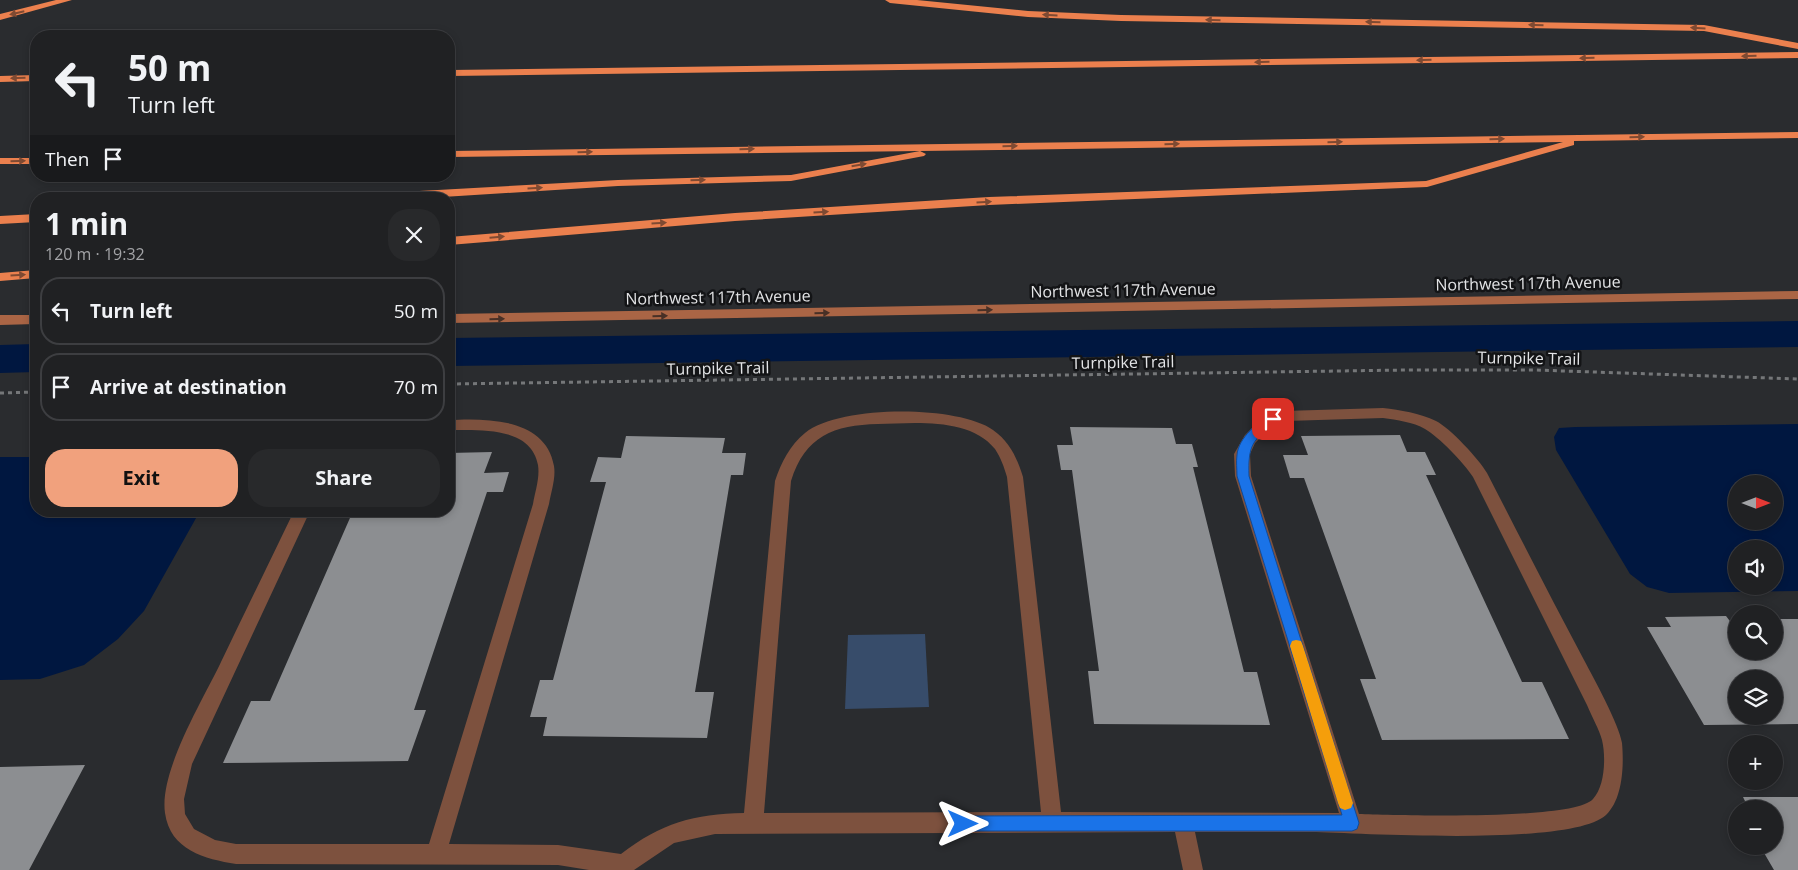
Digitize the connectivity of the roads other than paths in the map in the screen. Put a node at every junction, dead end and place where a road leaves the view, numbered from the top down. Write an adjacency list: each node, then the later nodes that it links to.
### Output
1 (68, 0): 3 (highway, one-way to 3)
2 (890, 0): 4 (highway, one-way to 2)
3 (0, 17)
4 (1798, 46)
5 (1798, 55): 6 (highway, one-way to 6)
6 (455, 73)
7 (30, 78): 8 (highway, one-way to 8)
8 (0, 79)
9 (1798, 135): 10 (highway, one-way to 9)
10 (1589, 138): 11 (highway, one-way to 10); 18 (highway, one-way to 10)
11 (961, 147): 12 (highway, one-way to 11); 15 (highway, one-way to 11)
12 (455, 154)
13 (0, 161): 14 (highway, one-way to 14)
14 (30, 161)
15 (455, 193)
16 (30, 218): 17 (highway)
17 (0, 220)
18 (455, 240)
19 (30, 274): 20 (highway, one-way to 19)
20 (0, 277)
21 (1798, 296): 24 (street, Northwest 117th Avenue, one-way to 21)
22 (0, 320): 23 (street)
23 (30, 320)
24 (455, 320)
25 (455, 425): 31 (street)
26 (299, 517): 31 (street)
27 (1183, 823): 28 (street); 30 (street); 33 (street)
28 (1352, 823): 28 (street)
29 (754, 824): 30 (street); 30 (street); 32 (street)
30 (1052, 824)
31 (436, 854): 32 (street)
32 (622, 867)
33 (1193, 870)

